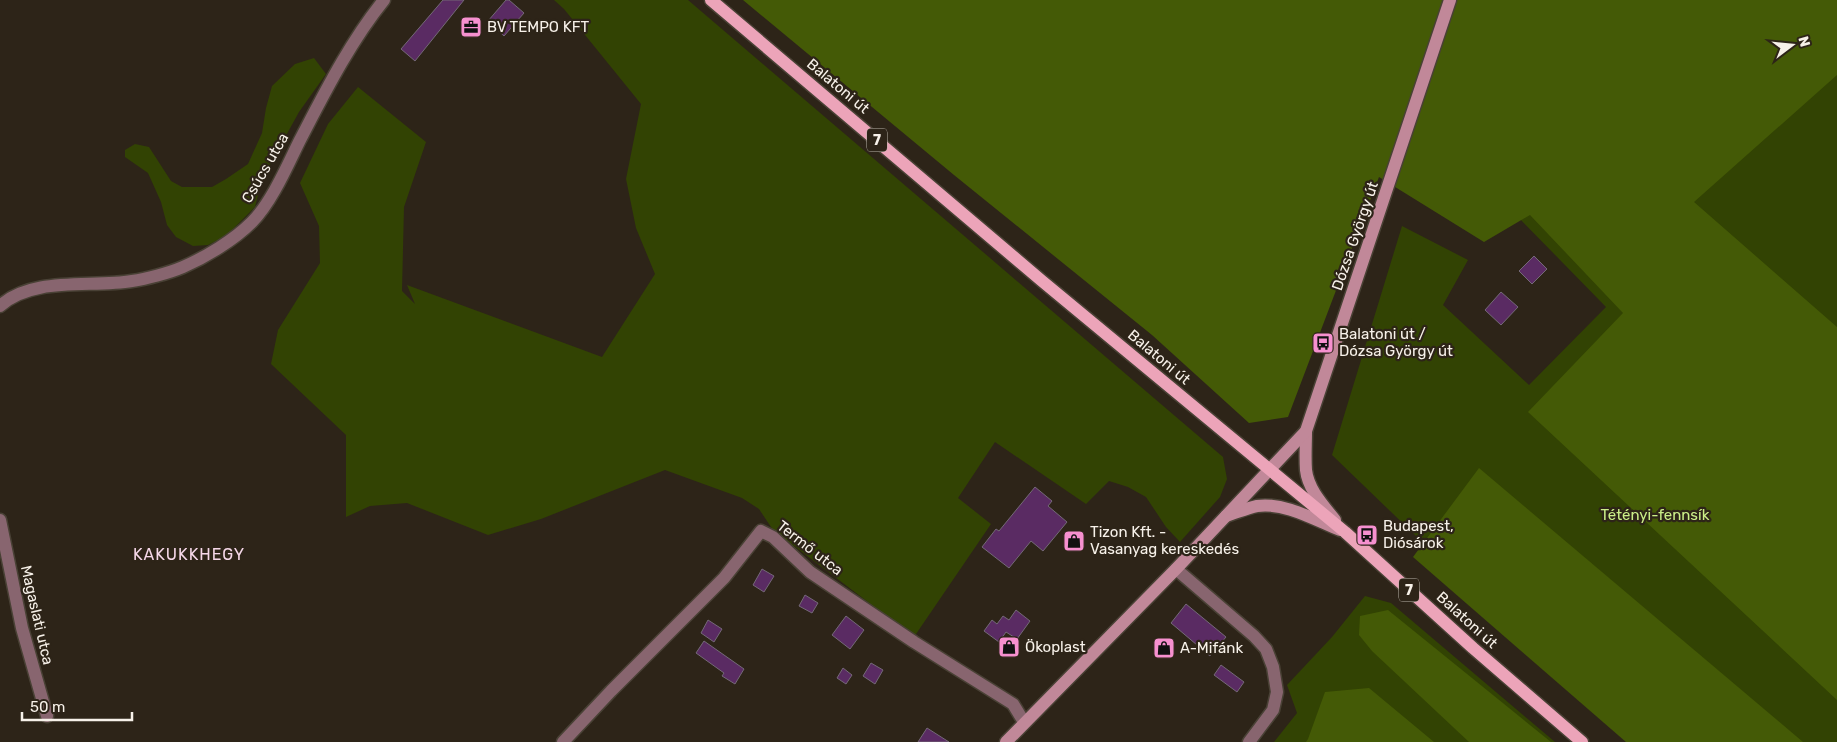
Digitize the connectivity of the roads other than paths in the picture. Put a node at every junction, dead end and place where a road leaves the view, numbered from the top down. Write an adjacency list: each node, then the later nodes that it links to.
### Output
1 (384, 0): 4 (street, Csúcs utca)
2 (711, 0): 6 (main road, Balatoni út / 7)
3 (1450, 0): 5 (street, Dózsa György út)
4 (0, 306)
5 (1306, 431): 6 (street, Dózsa György út); 9 (street)
6 (1268, 470): 7 (street, Dózsa György út); 9 (main road, Balatoni út / 7)
7 (1226, 516): 9 (street); 10 (street, Dózsa György út)
8 (0, 520): 11 (street, Magaslati utca)
9 (1344, 532): 16 (main road, Balatoni út / 7)
10 (1176, 569): 12 (street, Dózsa György út); 15 (street)
11 (47, 716)
12 (1024, 722): 13 (street, Termő utca); 14 (street, Dózsa György út)
13 (563, 742)
14 (1006, 742)
15 (1249, 742)
16 (1582, 742)

